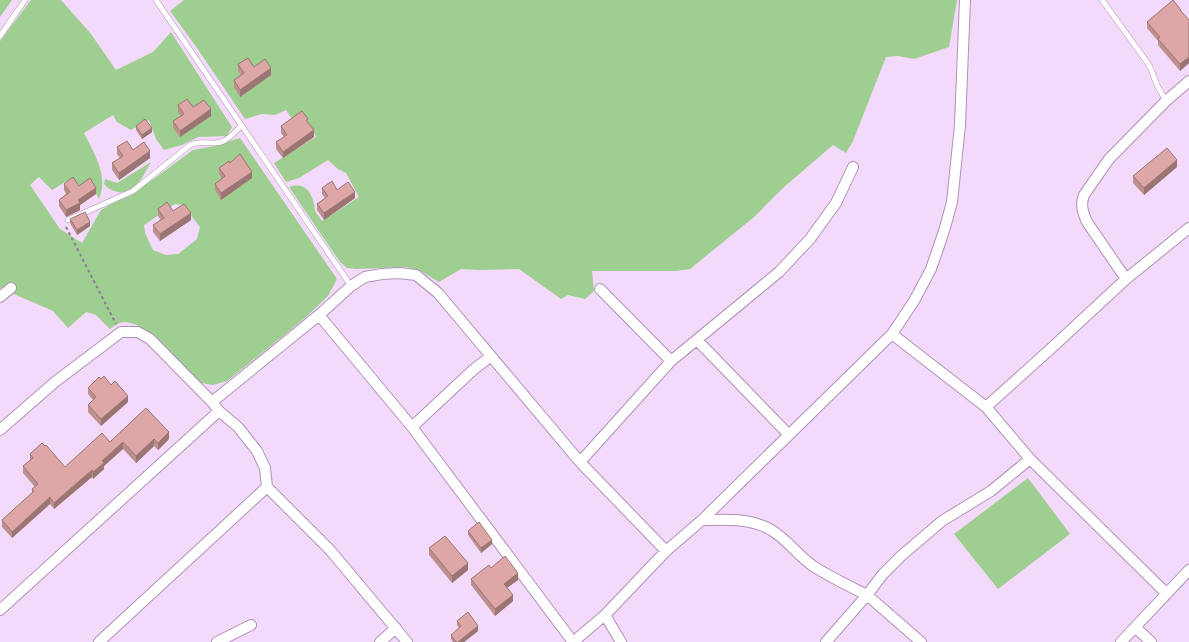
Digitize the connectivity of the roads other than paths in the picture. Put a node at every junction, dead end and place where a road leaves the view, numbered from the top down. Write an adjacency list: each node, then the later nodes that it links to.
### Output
1 (26, 0): 5 (lane)
2 (156, 0): 8 (lane)
3 (965, 0): 18 (street)
4 (1102, 0): 7 (lane)
5 (0, 36)
6 (1189, 82): 7 (street)
7 (1166, 101): 12 (street)
8 (241, 126): 10 (lane); 13 (lane)
9 (853, 167): 19 (street)
10 (68, 220)
11 (1189, 228): 12 (street)
12 (1126, 279): 23 (street)
13 (351, 286): 17 (street); 20 (street)
14 (11, 288): 16 (street)
15 (600, 289): 21 (street)
16 (0, 297)
17 (319, 315): 22 (street); 25 (street)
18 (892, 334): 23 (street); 27 (street)
19 (697, 340): 21 (street); 27 (street)
20 (491, 356): 25 (street); 29 (street)
21 (671, 361): 29 (street)
22 (212, 402): 24 (street); 26 (street)
23 (986, 407): 28 (street)
24 (219, 411): 30 (street); 36 (street)
25 (412, 427): 45 (street)
26 (0, 430)
27 (789, 435): 31 (street)
28 (1030, 459): 34 (street); 35 (street)
29 (580, 462): 32 (street)
30 (267, 487): 40 (street); 41 (street)
31 (702, 520): 32 (street); 35 (street)
32 (666, 551): 37 (street)
33 (1189, 570): 34 (street)
34 (1167, 594): 39 (street)
35 (867, 595): 47 (street); 48 (street)
36 (0, 610)
37 (605, 615): 45 (street); 46 (street)
38 (251, 625): 42 (street)
39 (1135, 627): 49 (street); 50 (street)
40 (396, 628): 43 (street); 44 (street)
41 (99, 642)
42 (217, 642)
43 (380, 642)
44 (407, 642)
45 (573, 642)
46 (621, 642)
47 (826, 642)
48 (921, 642)
49 (1121, 642)
50 (1151, 642)

